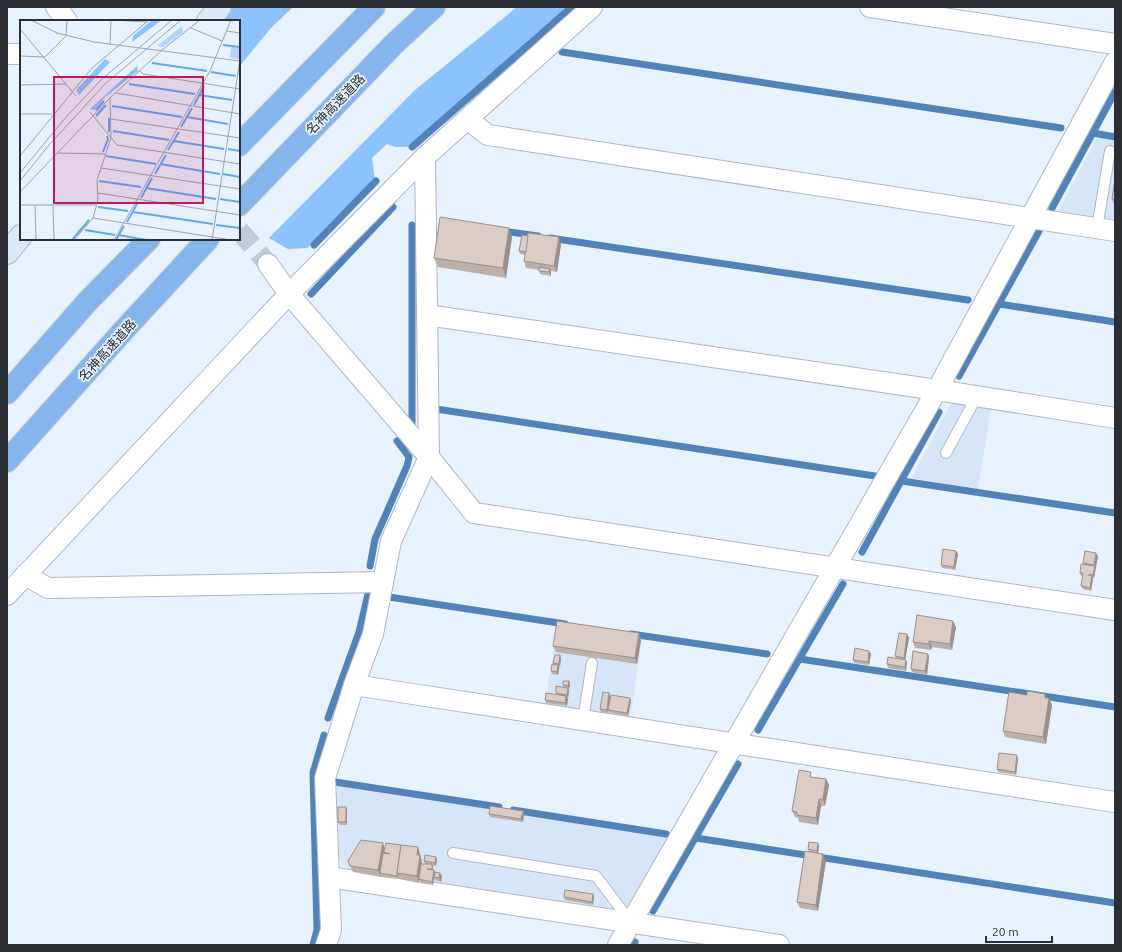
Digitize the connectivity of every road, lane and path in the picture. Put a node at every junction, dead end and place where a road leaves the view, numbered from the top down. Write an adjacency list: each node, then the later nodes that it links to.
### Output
1 (56, 7): 7 (street)
2 (220, 7): 8 (street)
3 (374, 7): 14 (highway)
4 (434, 7): 17 (highway, 名神高速道路)
5 (592, 7): 13 (street)
6 (870, 7): 9 (street)
7 (66, 20)
8 (209, 20)
9 (1115, 44)
10 (7, 54): 11 (street)
11 (20, 54)
12 (1115, 62): 18 (street)
13 (467, 119): 16 (street); 18 (street)
14 (240, 145)
15 (1110, 150): 19 (lane)
16 (425, 157): 25 (street); 26 (street)
17 (240, 204)
18 (1032, 218): 19 (street); 27 (street)
19 (1106, 229)
20 (20, 237): 23 (street)
21 (147, 240): 28 (highway)
22 (207, 240): 33 (highway, 名神高速道路)
23 (7, 253)
24 (268, 264): 25 (street)
25 (289, 294): 32 (street); 35 (street)
26 (427, 315): 27 (street); 32 (street)
27 (937, 390): 29 (street); 34 (street)
28 (7, 394)
29 (977, 396): 30 (street); 31 (lane)
30 (1115, 418)
31 (946, 453)
32 (429, 457): 34 (street); 36 (street)
33 (7, 462)
34 (835, 568): 38 (street); 42 (street)
35 (25, 575): 36 (street); 37 (street)
36 (383, 582): 40 (street)
37 (7, 595)
38 (1115, 610)
39 (592, 663): 41 (lane)
40 (354, 685): 41 (street); 45 (street)
41 (583, 720): 42 (street)
42 (733, 743): 43 (street); 46 (street)
43 (1115, 802)
44 (453, 853): 46 (lane)
45 (329, 877): 46 (street); 47 (street)
46 (631, 922): 48 (street); 49 (street)
47 (326, 945)
48 (618, 945)
49 (779, 945)

